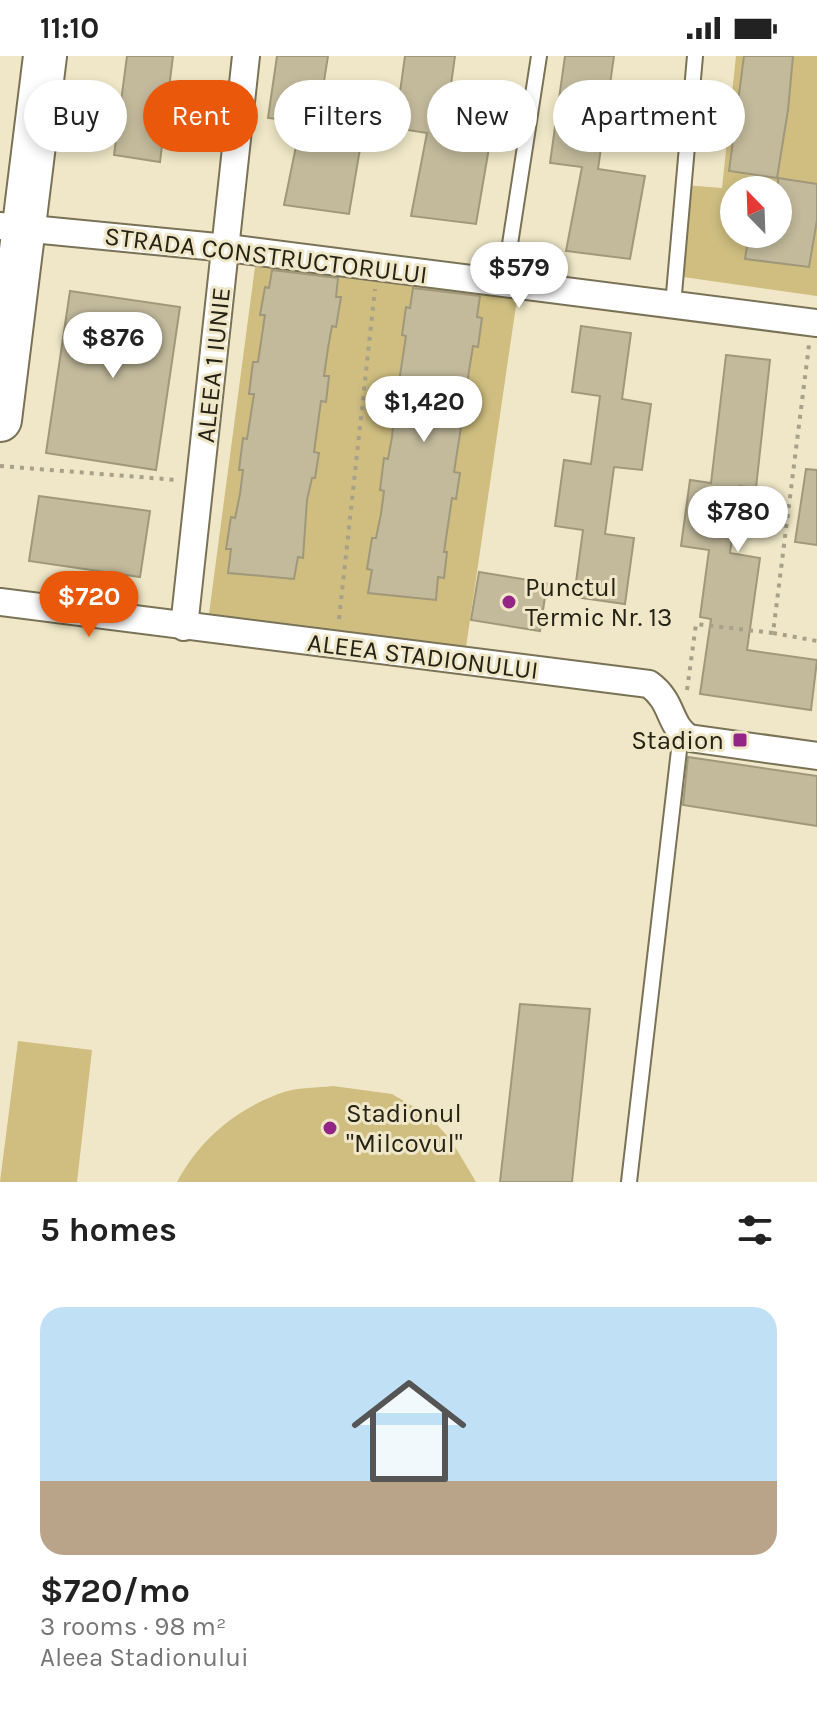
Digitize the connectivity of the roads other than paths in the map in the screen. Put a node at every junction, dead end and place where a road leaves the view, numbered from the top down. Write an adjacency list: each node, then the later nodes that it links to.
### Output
1 (45, 56): 5 (main road)
2 (246, 56): 6 (street, ALEEA 1 IUNIE)
3 (539, 56): 7 (lane)
4 (695, 56): 8 (lane)
5 (12, 227): 6 (street, STRADA CONSTRUCTORULUI); 10 (main road)
6 (227, 248): 7 (street, STRADA CONSTRUCTORULUI); 12 (street, ALEEA 1 IUNIE)
7 (504, 283): 8 (street, STRADA CONSTRUCTORULUI)
8 (673, 305): 9 (street, STRADA CONSTRUCTORULUI)
9 (814, 323)
10 (0, 420)
11 (0, 602): 12 (street, ALEEA STADIONULUI)
12 (184, 627): 13 (street, ALEEA STADIONULUI)
13 (681, 733): 14 (street); 15 (lane)
14 (817, 756)
15 (629, 1182)

